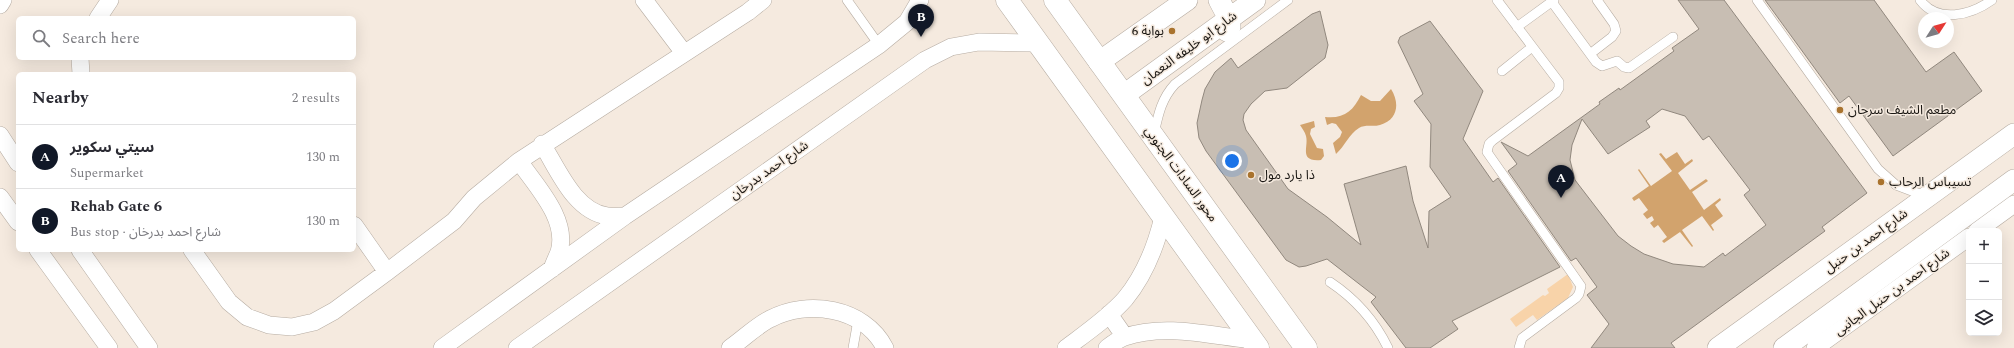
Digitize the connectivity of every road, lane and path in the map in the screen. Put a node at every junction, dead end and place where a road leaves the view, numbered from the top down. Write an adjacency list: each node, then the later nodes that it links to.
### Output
1 (3, 0): 20 (street)
2 (110, 0): 21 (street)
3 (644, 0): 28 (street)
4 (763, 0): 28 (street)
5 (847, 0): 26 (lane)
6 (920, 0): 26 (street)
7 (1007, 0): 25 (main road)
8 (1055, 0): 30 (main road, محور السادات الجنوبي)
9 (1167, 0): 30 (street)
10 (1187, 0): 30 (street)
11 (1219, 0): 22 (street)
12 (1288, 0): 37 (lane)
13 (1497, 0): 23 (lane)
14 (1597, 0): 29 (lane)
15 (1757, 0): 43 (lane)
16 (1920, 0): 17 (lane)
17 (1992, 0)
18 (1251, 1): 22 (street, شارع ابو خليفه النعمان)
19 (1553, 1): 23 (lane); 29 (lane)
20 (0, 6)
21 (99, 16)
22 (1229, 19): 34 (street)
23 (1517, 26): 27 (lane)
24 (1673, 37): 29 (lane)
25 (1038, 43): 46 (main road); 65 (street, شارع احمد بدرخان)
26 (879, 45): 45 (street)
27 (1532, 47): 32 (lane); 72 (lane)
28 (684, 53): 38 (street)
29 (1590, 54)
30 (1096, 57): 34 (main road, محور السادات الجنوبي)
31 (80, 60): 33 (street)
32 (1502, 71)
33 (81, 72)
34 (1127, 99): 37 (main road, محور السادات الجنوبي)
35 (2014, 134): 43 (street, شارع احمد بن حنبل)
36 (0, 135): 39 (street)
37 (1153, 136): 70 (main road, محور السادات الجنوبي)
38 (542, 144): 40 (street); 45 (street)
39 (16, 160)
40 (518, 161): 54 (street); 55 (street)
41 (2014, 180): 74 (street)
42 (0, 197): 47 (street)
43 (1928, 197): 73 (street, شارع احمد بن حنبل)
44 (2014, 204): 49 (street)
45 (626, 216): 54 (street)
46 (1163, 217): 57 (street); 60 (main road)
47 (16, 219)
48 (356, 228): 55 (street)
49 (1981, 228)
50 (1966, 239): 75 (street, شارع احمد بن حنبل الجانبى)
51 (39, 252): 62 (street)
52 (81, 252): 63 (street)
53 (193, 252): 55 (street)
54 (552, 269): 64 (street)
55 (387, 272)
56 (1330, 282): 71 (lane)
57 (1109, 314): 59 (street); 61 (street)
58 (858, 320): 66 (street); 67 (lane); 68 (street)
59 (1125, 337): 60 (street); 69 (street)
60 (1255, 344)
61 (1074, 345)
62 (109, 348)
63 (149, 348)
64 (442, 348)
65 (517, 348)
66 (730, 348)
67 (853, 348)
68 (885, 348)
69 (1106, 348)
70 (1306, 348)
71 (1388, 348)
72 (1519, 348)
73 (1718, 348)
74 (1784, 348)
75 (1815, 348)

